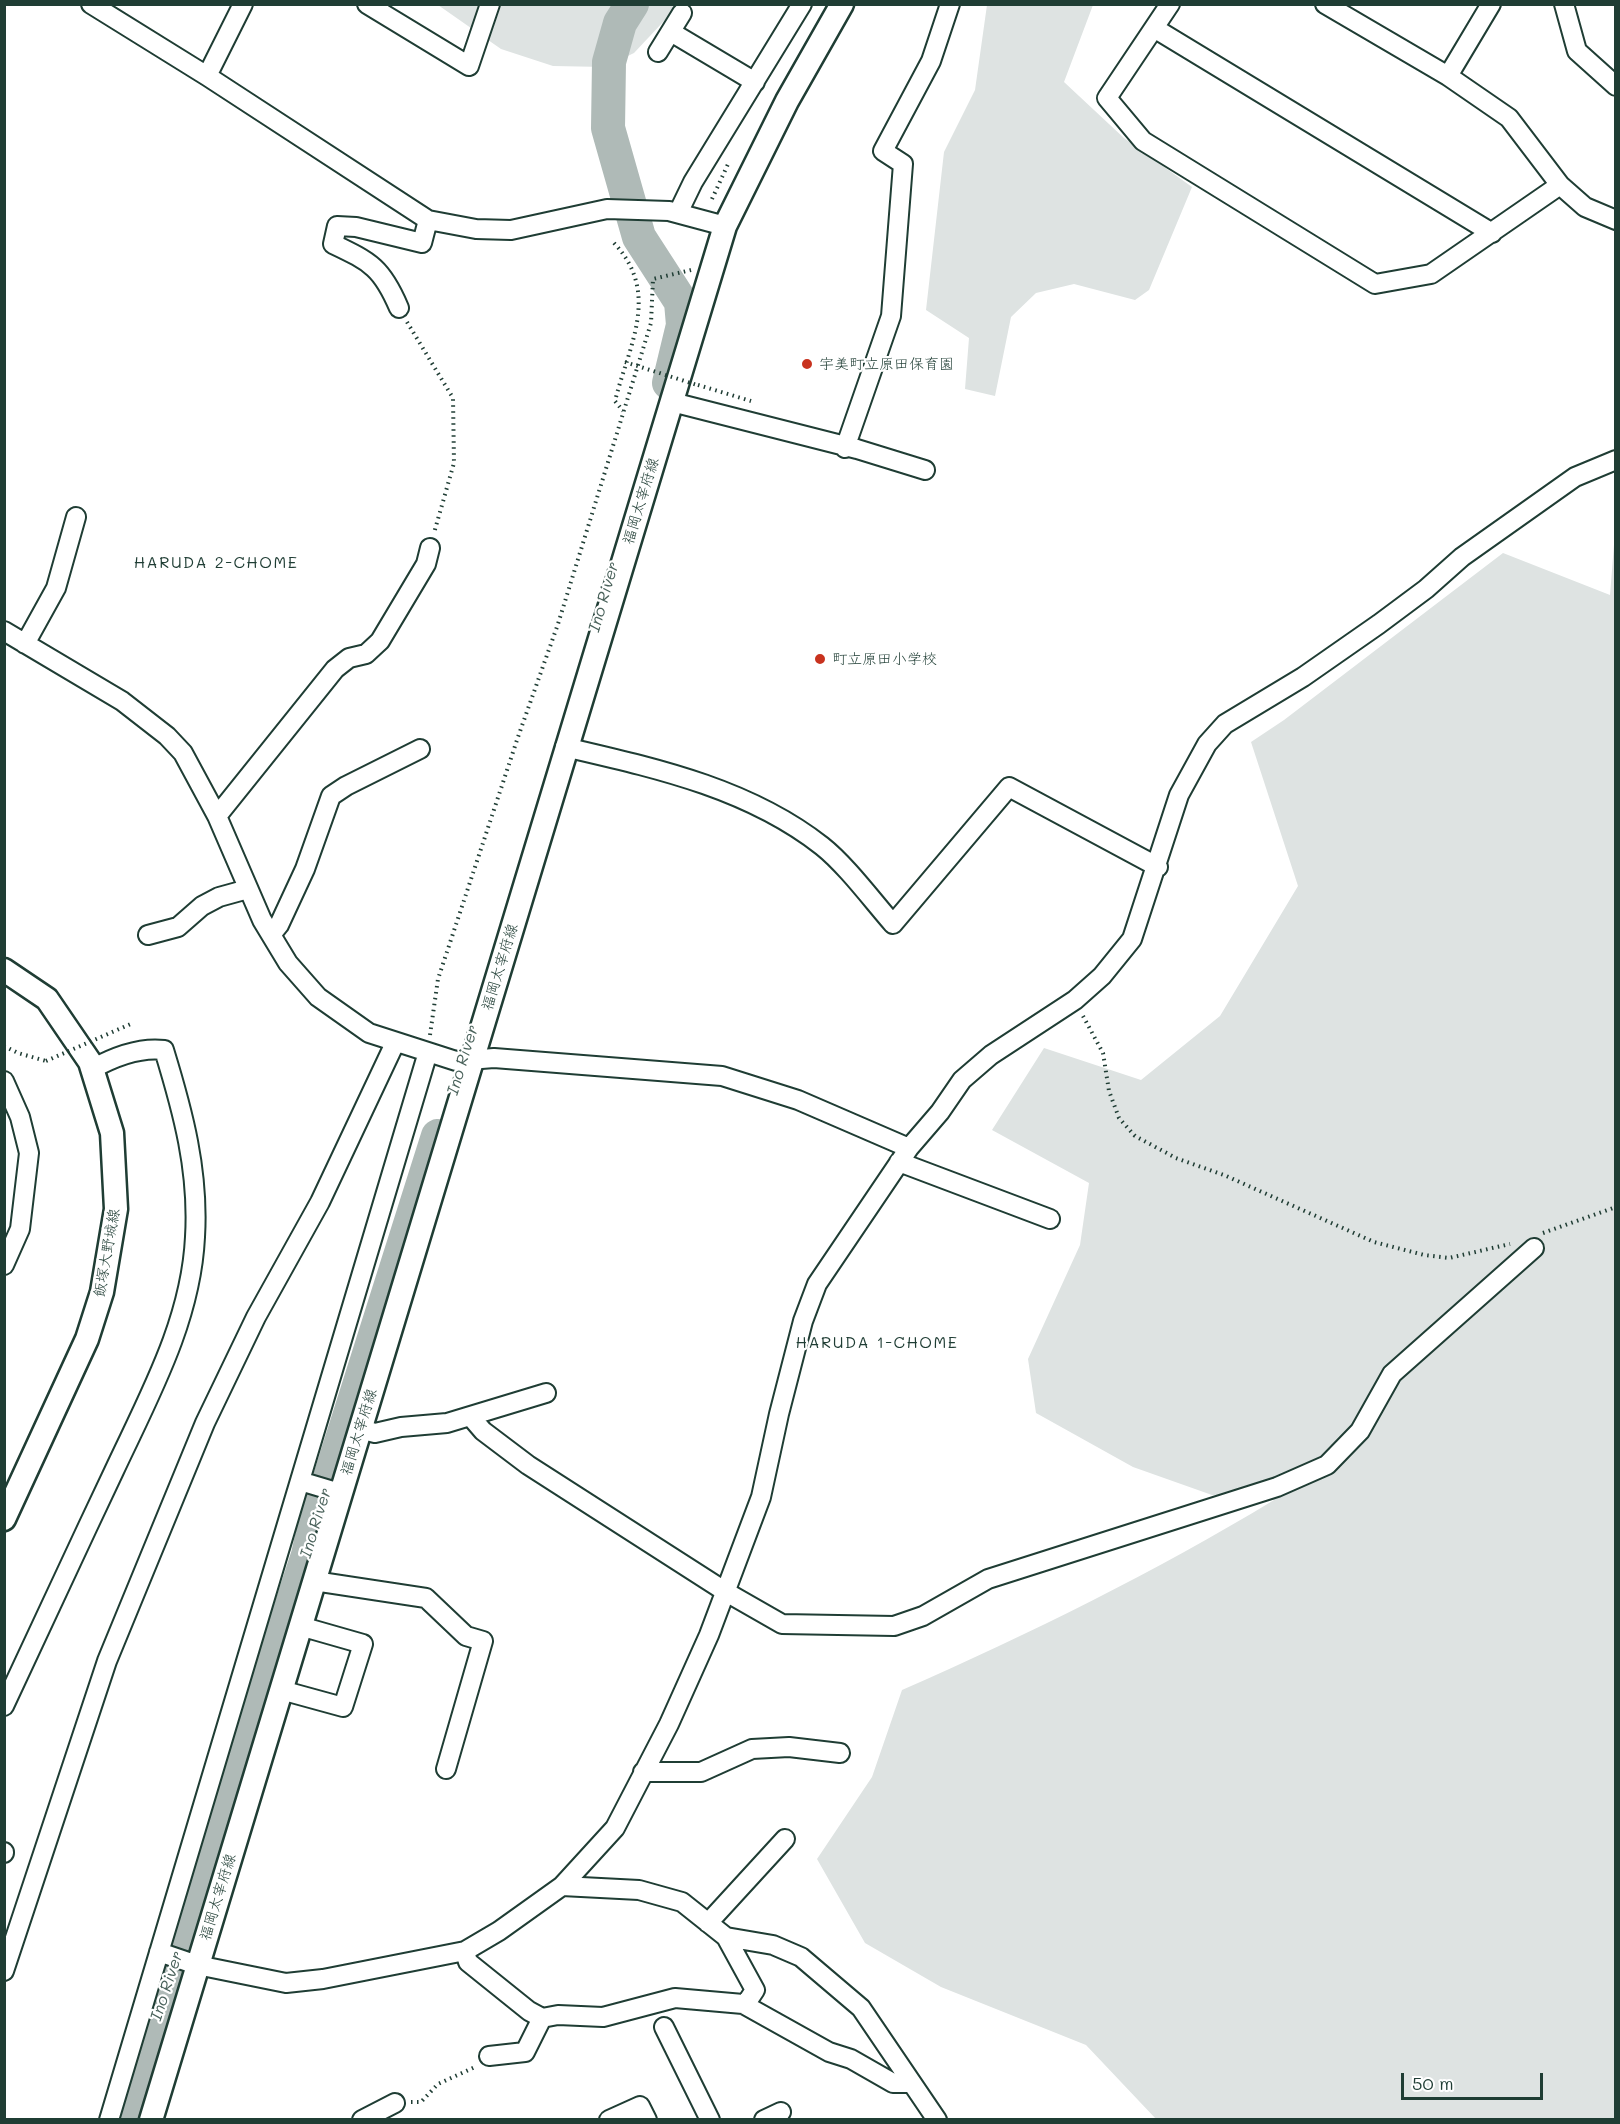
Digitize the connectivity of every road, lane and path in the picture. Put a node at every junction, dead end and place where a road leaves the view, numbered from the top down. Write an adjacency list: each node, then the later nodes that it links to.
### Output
1 (91, 4): 16 (street)
2 (243, 4): 16 (street)
3 (367, 4): 4 (street)
4 (489, 4)
5 (802, 4): 18 (street)
6 (842, 4): 24 (main road, 福岡太宰府線)
7 (950, 4): 33 (street)
8 (1170, 4): 13 (street)
9 (1325, 4): 17 (street)
10 (1491, 4): 17 (street)
11 (1564, 4): 19 (street)
12 (682, 13): 14 (street)
13 (1154, 28): 25 (street); 25 (street)
14 (671, 32): 15 (street); 18 (street)
15 (658, 52)
16 (207, 76): 22 (street)
17 (1448, 76): 20 (street)
18 (755, 82): 21 (street)
19 (1616, 86)
20 (1560, 185): 23 (street); 25 (street)
21 (678, 213): 22 (street); 24 (street)
22 (428, 220): 28 (street)
23 (1616, 220)
24 (725, 226): 30 (main road, 福岡太宰府線)
25 (1492, 233)
26 (614, 243): 29 (path)
27 (694, 269): 32 (path)
28 (399, 308): 37 (path)
29 (625, 362): 31 (path, bridge); 32 (path)
30 (672, 402): 33 (street); 40 (main road, 福岡太宰府線)
31 (752, 402)
32 (623, 412): 52 (path)
33 (851, 448): 35 (street)
34 (1616, 460): 43 (street)
35 (926, 470)
36 (76, 517): 39 (street)
37 (430, 548): 42 (street)
38 (4, 631): 39 (street)
39 (25, 644): 42 (street)
40 (565, 747): 43 (street); 53 (main road, 福岡太宰府線)
41 (420, 749): 45 (street)
42 (217, 816): 44 (street)
43 (1158, 867): 48 (street)
44 (248, 889): 45 (street); 46 (street)
45 (271, 934): 50 (street)
46 (148, 935)
47 (4, 970): 54 (main road, 飯塚大野城線)
48 (1075, 1000): 56 (street); 60 (path)
49 (133, 1023): 51 (path, bridge)
50 (395, 1043): 52 (street); 83 (street)
51 (4, 1046)
52 (428, 1052): 53 (street); 65 (street)
53 (472, 1060): 56 (street); 64 (main road, 福岡太宰府線)
54 (92, 1069): 67 (main road, 飯塚大野城線); 72 (street)
55 (4, 1081): 61 (street)
56 (904, 1155): 58 (street); 69 (street)
57 (1616, 1207): 59 (path)
58 (1050, 1219)
59 (1534, 1242): 69 (street)
60 (1513, 1243)
61 (4, 1265)
62 (546, 1393): 63 (street)
63 (471, 1417): 64 (street); 69 (street)
64 (360, 1429): 66 (main road, 福岡太宰府線)
65 (300, 1481): 66 (street); 81 (street)
66 (337, 1492): 68 (main road, 福岡太宰府線)
67 (4, 1519)
68 (314, 1581): 70 (main road, 福岡太宰府線); 74 (street)
69 (726, 1592): 75 (street)
70 (300, 1626): 71 (main road, 福岡太宰府線); 71 (street)
71 (281, 1690): 82 (main road, 福岡太宰府線)
72 (4, 1706)
73 (840, 1753): 75 (street)
74 (446, 1769)
75 (643, 1772): 77 (street)
76 (785, 1839): 78 (street)
77 (562, 1886): 78 (street); 80 (street)
78 (708, 1923): 79 (street)
79 (726, 1937): 84 (street); 88 (street)
80 (465, 1951): 82 (street); 85 (street)
81 (159, 1952): 82 (street); 91 (street)
82 (192, 1963): 92 (main road, 福岡太宰府線)
83 (4, 1971)
84 (745, 2005): 85 (street); 88 (street)
85 (542, 2018): 87 (street)
86 (664, 2027): 96 (street)
87 (489, 2056): 89 (path)
88 (911, 2083): 98 (street)
89 (395, 2103): 93 (street)
90 (781, 2112): 97 (street)
91 (109, 2120)
92 (151, 2120)
93 (362, 2120)
94 (609, 2120): 95 (street)
95 (647, 2120)
96 (710, 2120)
97 (764, 2120)
98 (937, 2120)

